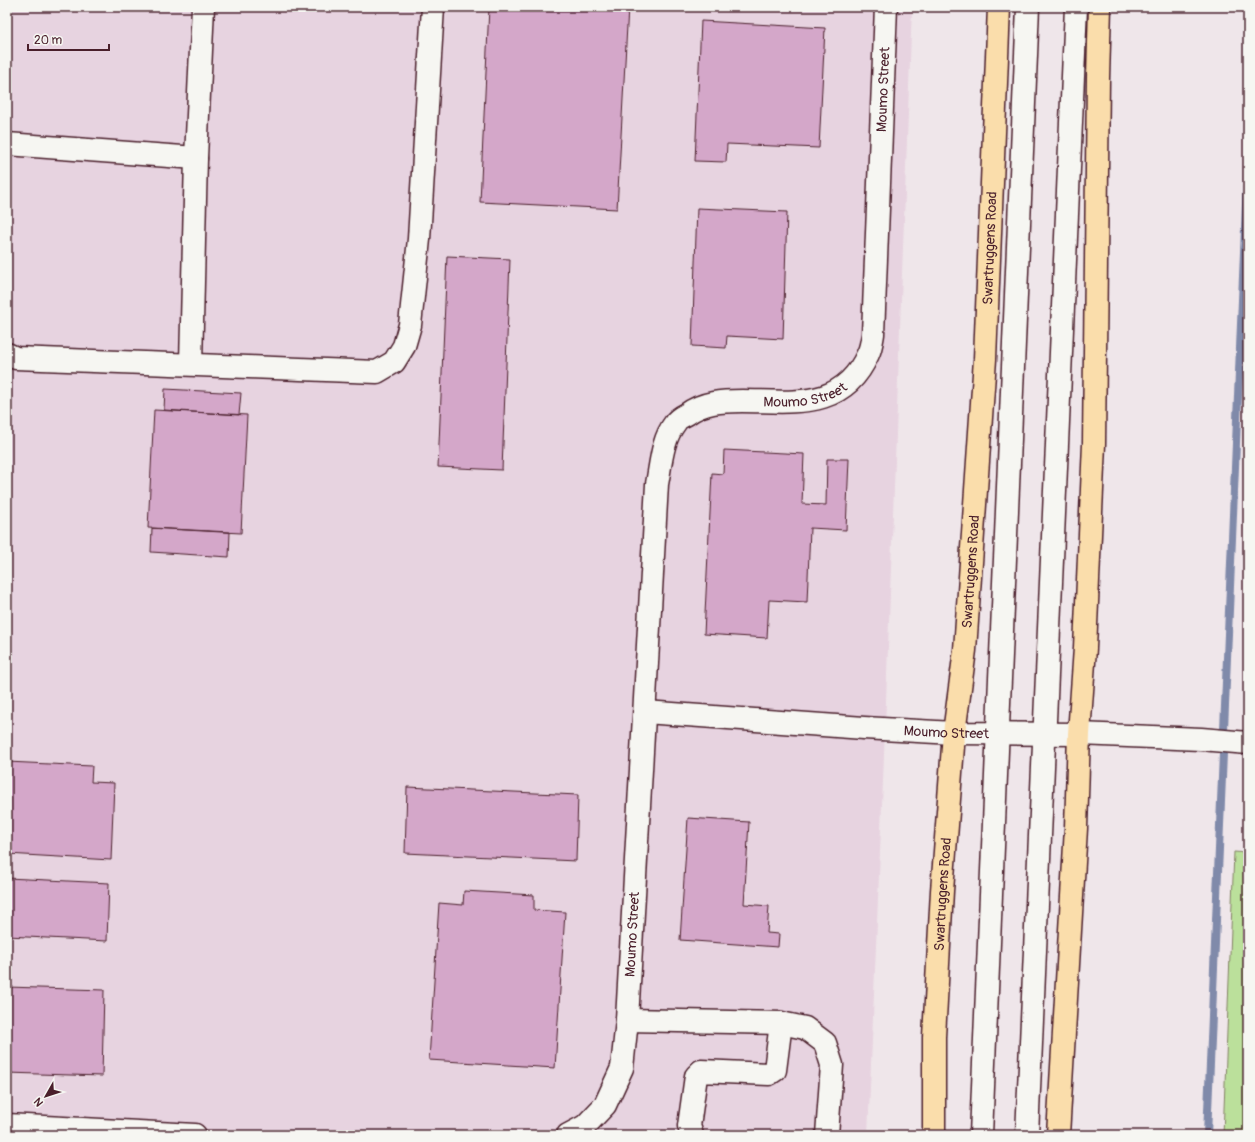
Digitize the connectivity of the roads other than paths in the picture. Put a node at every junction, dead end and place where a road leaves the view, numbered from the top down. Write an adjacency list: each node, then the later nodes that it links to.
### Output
1 (203, 7): 9 (street)
2 (433, 7): 11 (street)
3 (886, 7): 12 (street, Moumo Street)
4 (999, 7): 13 (main road, Swartruggens Road)
5 (1028, 7): 14 (street)
6 (1076, 7): 15 (street)
7 (1100, 7): 16 (main road)
8 (7, 144): 9 (street)
9 (196, 158): 11 (street)
10 (7, 354): 11 (street)
11 (191, 364)
12 (646, 712): 13 (street, Moumo Street); 18 (street, Moumo Street)
13 (954, 733): 14 (street, Moumo Street); 26 (main road, Swartruggens Road)
14 (998, 733): 15 (street, Moumo Street); 27 (street)
15 (1044, 734): 16 (street, Moumo Street); 28 (street)
16 (1079, 734): 17 (street, Moumo Street); 29 (main road)
17 (1248, 743)
18 (627, 1020): 19 (street); 23 (street, Moumo Street)
19 (781, 1023): 24 (street); 25 (street)
20 (7, 1125): 21 (street)
21 (99, 1132): 22 (street)
22 (195, 1135)
23 (568, 1135)
24 (692, 1135)
25 (827, 1135)
26 (934, 1135)
27 (981, 1135)
28 (1027, 1135)
29 (1058, 1135)

